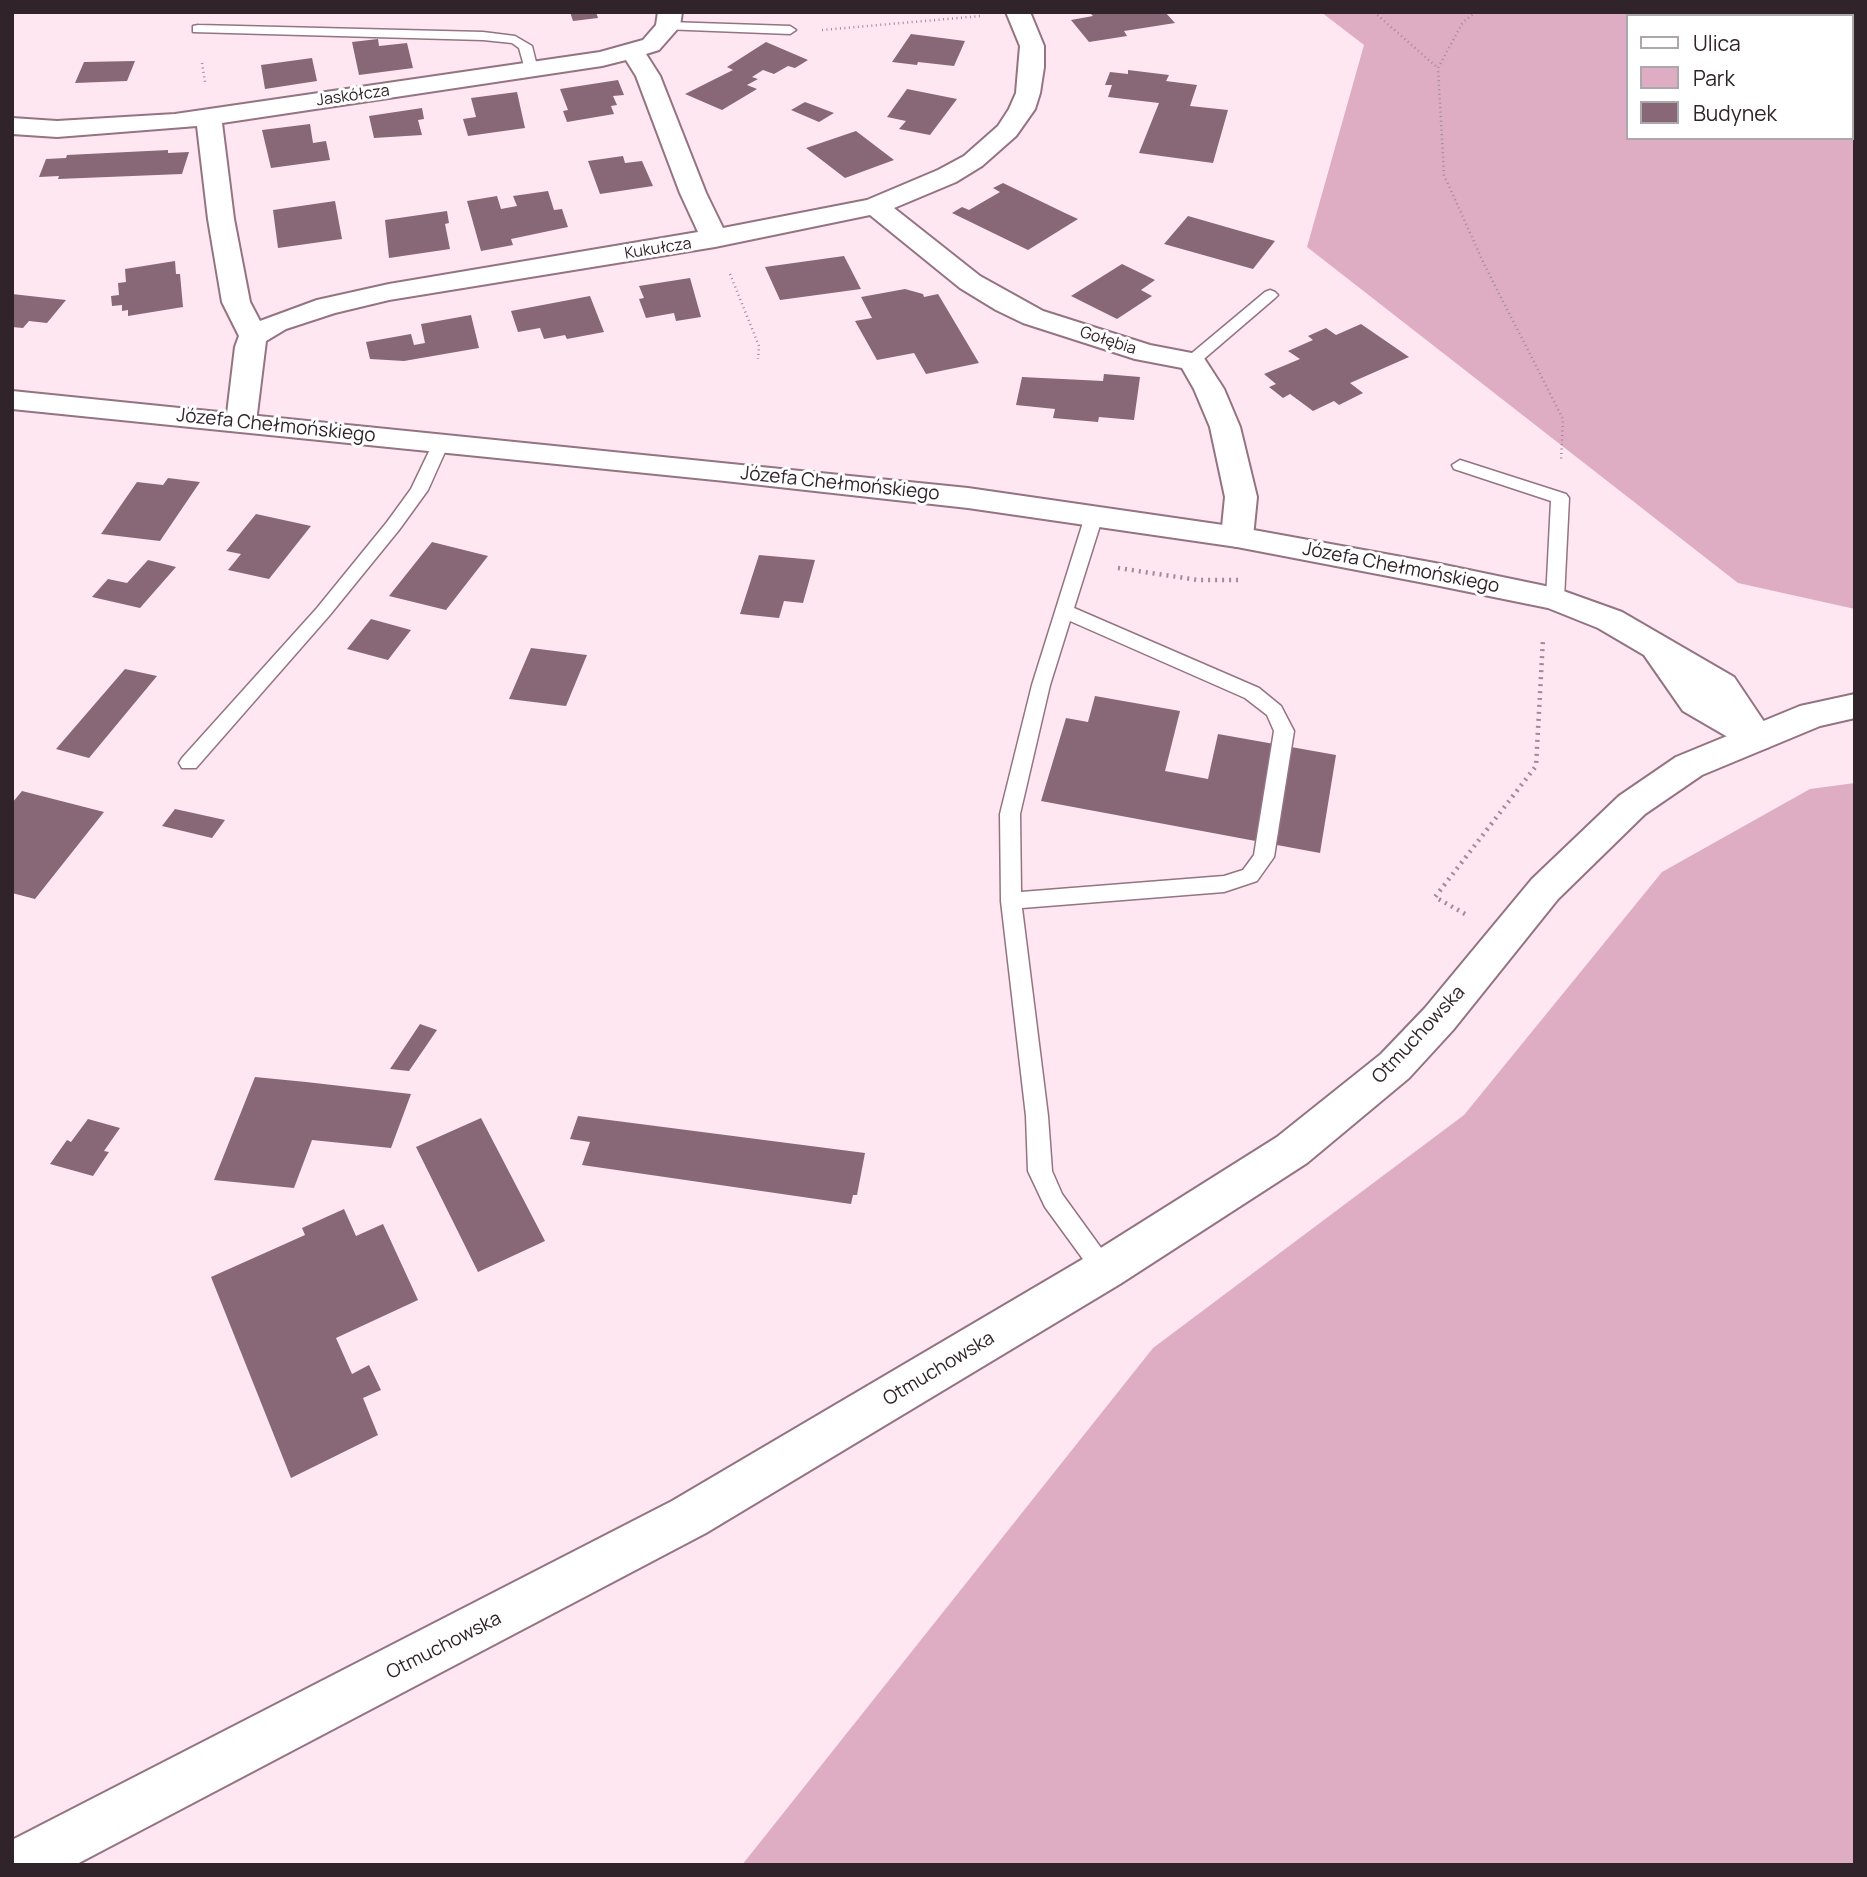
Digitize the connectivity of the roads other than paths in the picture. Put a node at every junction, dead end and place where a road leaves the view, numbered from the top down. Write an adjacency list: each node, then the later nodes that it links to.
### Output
1 (1018, 12): 9 (street, Kukułcza)
2 (669, 19): 4 (lane); 5 (street, Jaskółcza)
3 (198, 29): 6 (lane)
4 (790, 30)
5 (633, 52): 6 (street, Jaskółcza); 10 (street)
6 (531, 70): 7 (street, Jaskółcza)
7 (209, 118): 8 (street, Jaskółcza); 12 (street)
8 (12, 126)
9 (875, 206): 10 (street, Kukułcza); 13 (street, Gołębia)
10 (715, 239): 12 (street, Kukułcza)
11 (1270, 295): 13 (lane)
12 (253, 336): 15 (street)
13 (1192, 361): 19 (street)
14 (12, 400): 15 (street, Józefa Chełmońskiego)
15 (241, 422): 16 (street, Józefa Chełmońskiego)
16 (441, 443): 18 (street, Józefa Chełmońskiego); 25 (lane)
17 (1460, 465): 20 (lane)
18 (1094, 516): 19 (street, Józefa Chełmońskiego); 21 (lane)
19 (1237, 537): 20 (street, Józefa Chełmońskiego)
20 (1555, 599): 24 (street, Józefa Chełmońskiego)
21 (1064, 611): 26 (lane); 26 (lane)
22 (1855, 706): 24 (street, Otmuchowska)
23 (1855, 733): 24 (street)
24 (1757, 738): 27 (street, Otmuchowska)
25 (189, 763)
26 (1012, 901): 27 (lane)
27 (1104, 1270): 28 (street, Otmuchowska)
28 (20, 1865)

